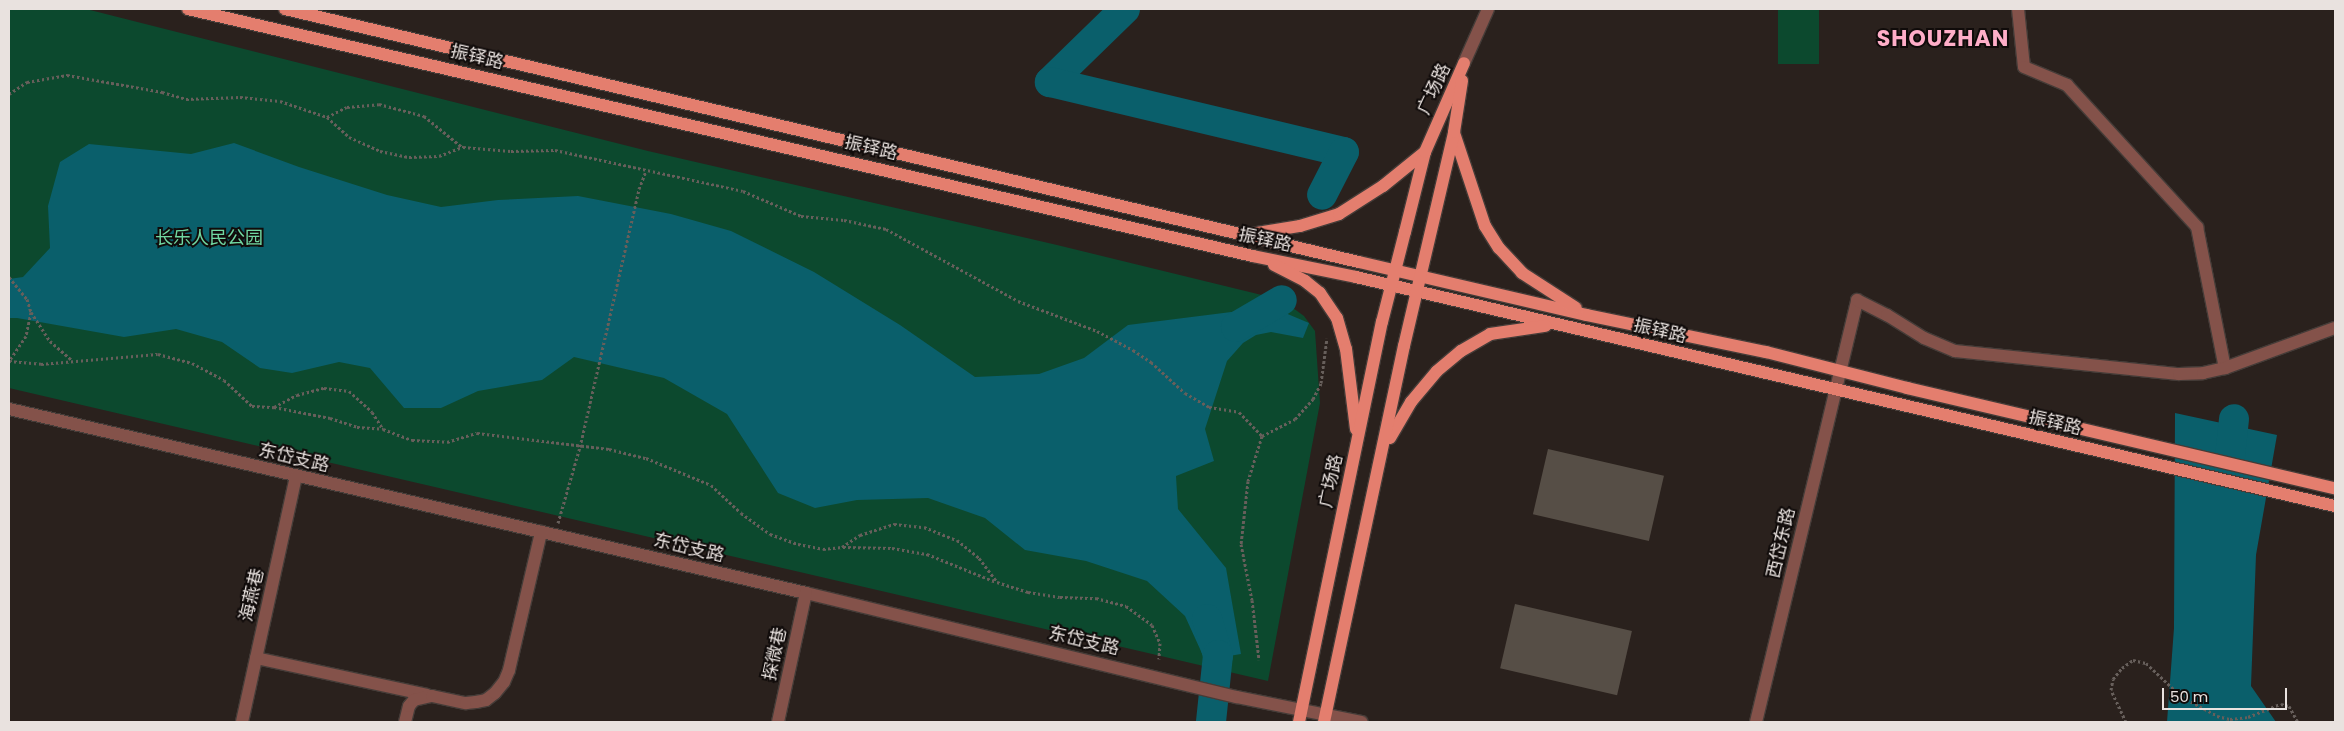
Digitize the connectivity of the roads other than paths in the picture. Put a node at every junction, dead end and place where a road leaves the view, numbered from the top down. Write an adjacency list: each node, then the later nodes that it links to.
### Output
1 (188, 9): 9 (main road, 振铎路)
2 (285, 9): 8 (main road, 振铎路)
3 (1488, 9): 5 (street)
4 (2018, 9): 17 (street)
5 (1464, 64): 6 (main road, 广场路); 7 (main road, 广场路)
6 (1454, 132): 11 (main road, 广场路); 14 (main road)
7 (1425, 152): 8 (main road); 10 (main road, 广场路)
8 (1243, 235): 10 (main road, 振铎路)
9 (1253, 256): 12 (main road, 振铎路); 21 (main road)
10 (1396, 270): 11 (main road, 振铎路); 12 (main road, 广场路)
11 (1420, 276): 13 (main road, 广场路); 14 (main road, 振铎路)
12 (1391, 286): 13 (main road, 振铎路); 21 (main road, 广场路)
13 (1417, 292): 15 (main road, 振铎路); 22 (main road, 广场路)
14 (1587, 315): 18 (main road, 振铎路)
15 (1559, 325): 19 (main road, 振铎路); 22 (main road)
16 (2335, 328): 17 (street)
17 (2225, 368): 18 (street, 西岱东路)
18 (1840, 371): 19 (street, 西岱东路); 24 (main road, 振铎路)
19 (1835, 390): 25 (main road, 振铎路); 36 (street, 西岱东路)
20 (9, 409): 23 (street, 东岱支路)
21 (1358, 441): 30 (main road, 广场路)
22 (1384, 446): 31 (main road, 广场路)
23 (296, 476): 26 (street, 东岱支路); 28 (street, 海燕巷)
24 (2335, 488)
25 (2335, 506)
26 (541, 532): 27 (street, 东岱支路); 29 (street)
27 (806, 593): 30 (street, 东岱支路); 34 (street, 探微巷)
28 (256, 658): 29 (street); 32 (street, 海燕巷)
29 (432, 696): 33 (street)
30 (1300, 716): 31 (street, 东岱支路)
31 (1325, 719): 35 (street, 东岱支路)
32 (242, 722)
33 (405, 722)
34 (778, 722)
35 (1362, 722)
36 (1756, 722)

